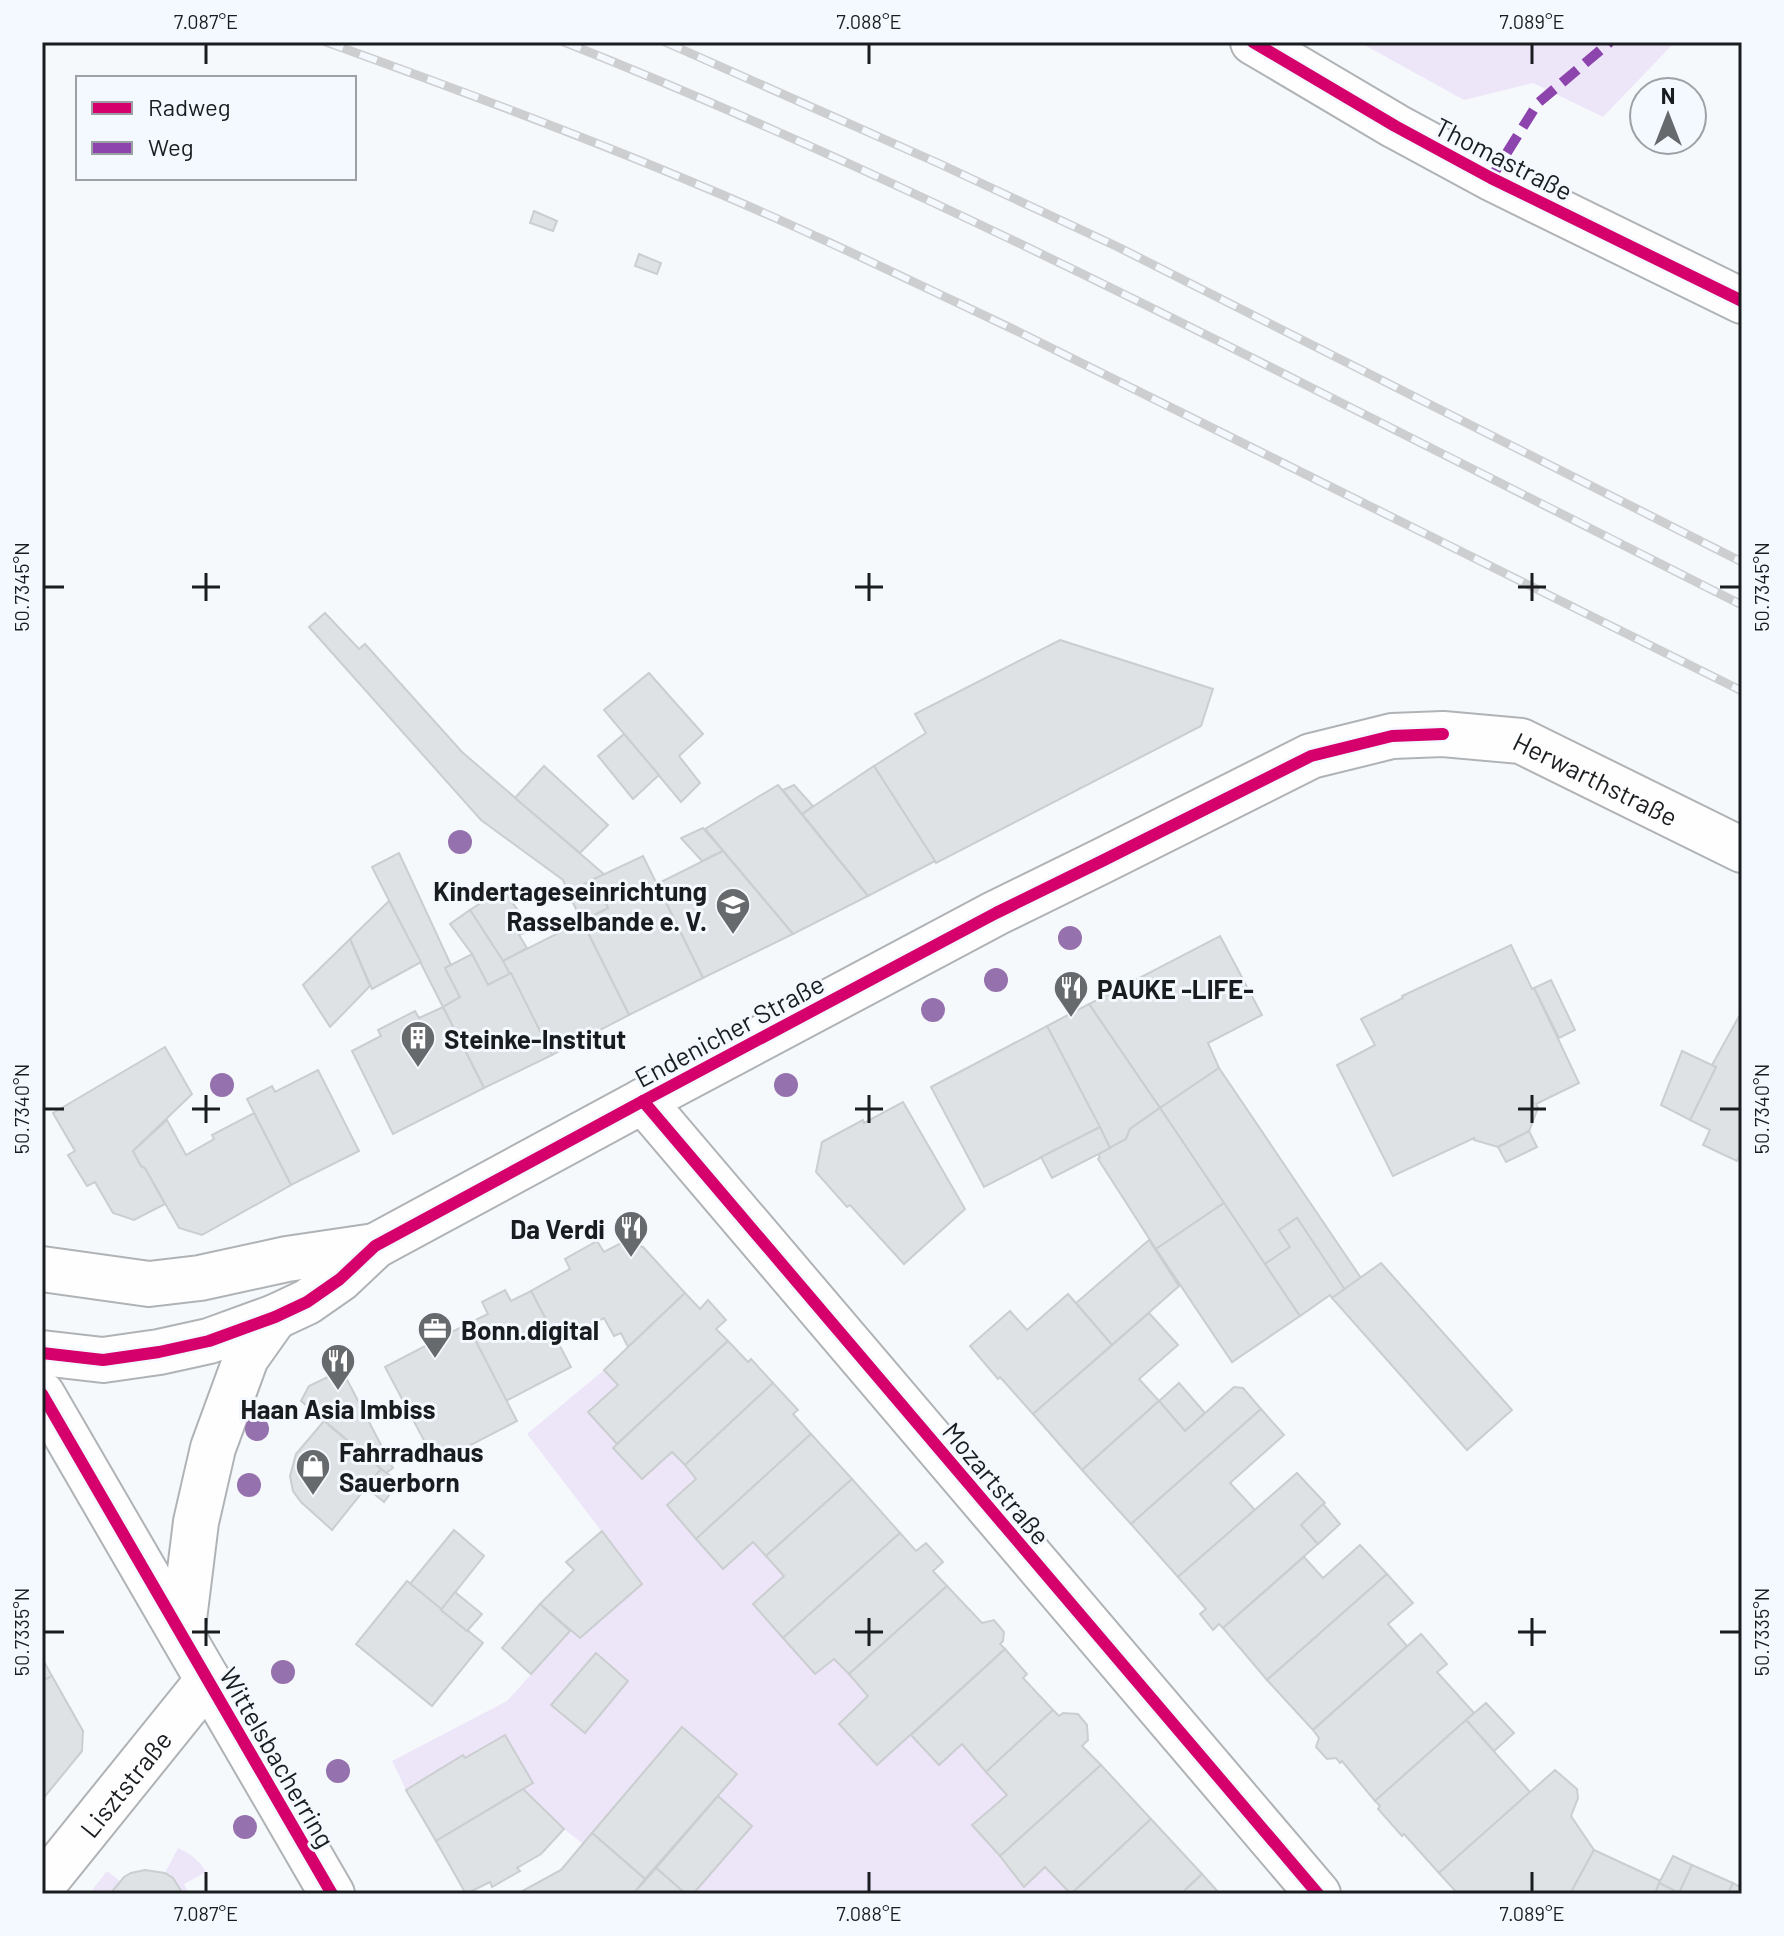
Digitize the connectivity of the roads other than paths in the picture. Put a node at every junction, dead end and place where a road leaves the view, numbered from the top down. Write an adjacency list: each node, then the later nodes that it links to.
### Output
1 (1253, 42): 2 (street, Thomastraße)
2 (1736, 296)
3 (1443, 734): 4 (street, Herwarthstraße); 5 (street, Endenicher Straße)
4 (1742, 850)
5 (643, 1101): 6 (street, Endenicher Straße); 15 (street, Mozartstraße)
6 (375, 1246): 7 (street, Endenicher Straße); 8 (street, Endenicher Straße)
7 (42, 1269)
8 (275, 1317): 9 (street, Endenicher Straße); 11 (street)
9 (42, 1353)
10 (42, 1394): 11 (street, Wittelsbacherring)
11 (182, 1635): 12 (street, Wittelsbacherring)
12 (208, 1680): 13 (street, Lisztstraße); 14 (street, Wittelsbacherring)
13 (42, 1886)
14 (332, 1894)
15 (1318, 1894)

